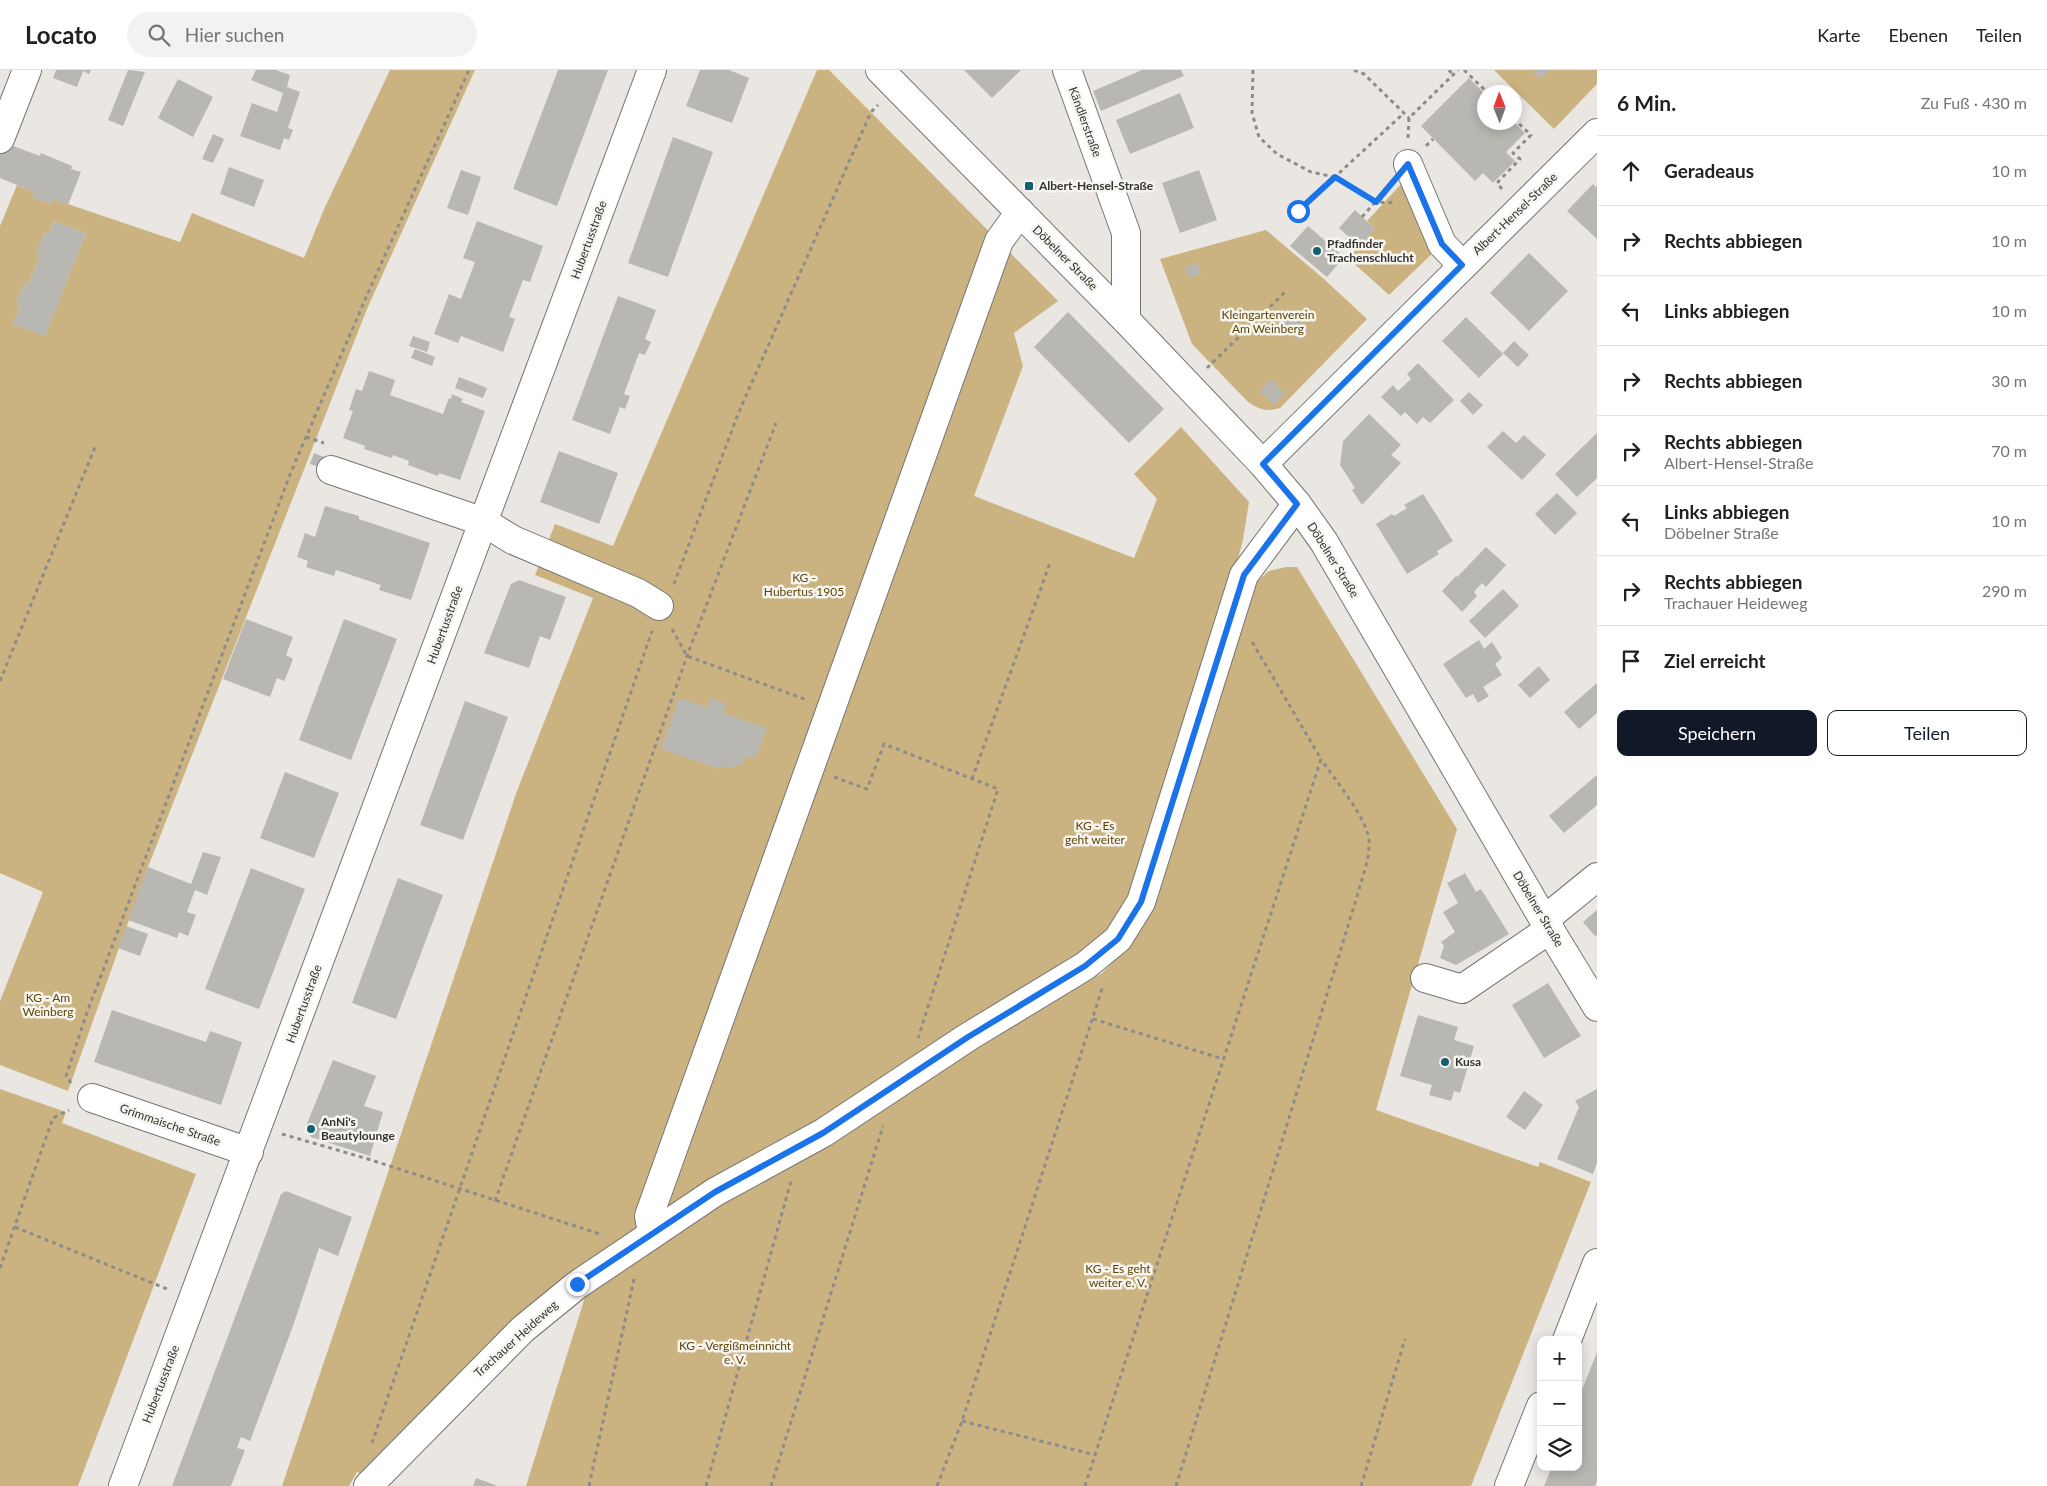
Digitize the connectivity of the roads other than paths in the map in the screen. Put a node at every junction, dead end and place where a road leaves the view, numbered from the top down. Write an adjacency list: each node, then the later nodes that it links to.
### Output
1 (27, 70): 6 (street)
2 (652, 70): 14 (street, Hubertusstraße)
3 (1066, 70): 10 (street, Kändlerstraße)
4 (888, 78): 8 (street, Döbelner Straße)
5 (1597, 133): 9 (street, Albert-Hensel-Straße)
6 (0, 138)
7 (1408, 164): 9 (street)
8 (1020, 212): 10 (street, Döbelner Straße); 22 (street)
9 (1462, 265): 11 (street, Albert-Hensel-Straße)
10 (1126, 320): 11 (street, Döbelner Straße)
11 (1263, 464): 13 (street, Döbelner Straße)
12 (331, 470): 14 (street)
13 (1297, 504): 17 (street, Döbelner Straße); 22 (street, Trachauer Heideweg)
14 (484, 522): 15 (street); 21 (street, Hubertusstraße)
15 (659, 606)
16 (1597, 877): 17 (street)
17 (1547, 925): 18 (street); 19 (street, Döbelner Straße)
18 (1425, 978)
19 (1597, 1007)
20 (81, 1104): 21 (street, Grimmaische Straße)
21 (249, 1152): 26 (street, Hubertusstraße)
22 (652, 1234): 27 (street, Trachauer Heideweg)
23 (1597, 1263): 24 (street)
24 (1569, 1336)
25 (1537, 1416): 28 (street)
26 (123, 1486)
27 (368, 1486)
28 (1509, 1486)

